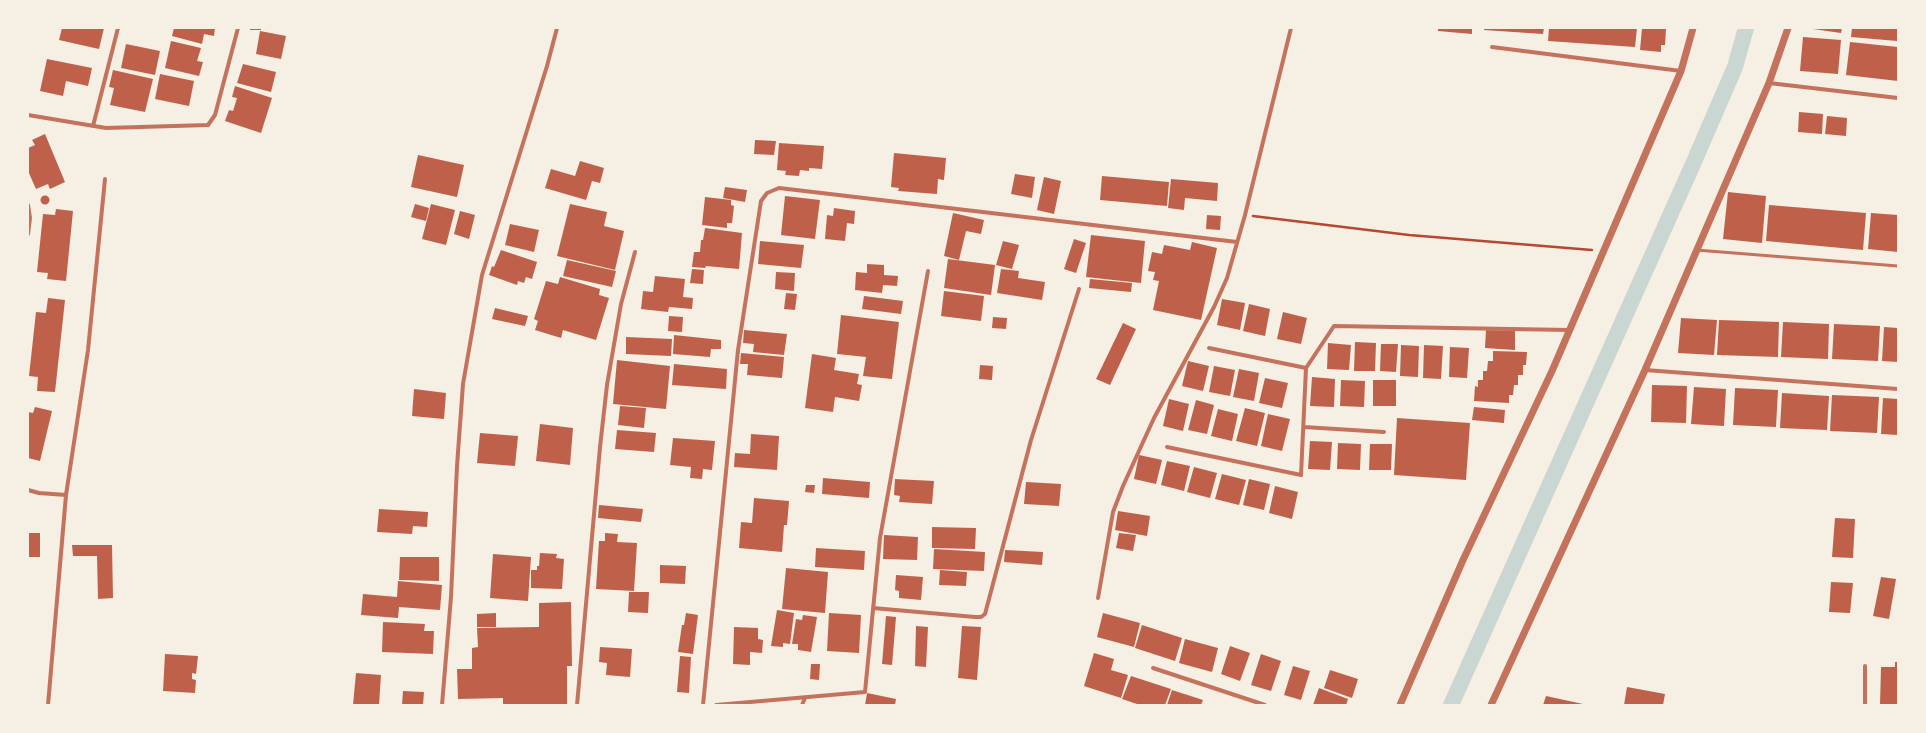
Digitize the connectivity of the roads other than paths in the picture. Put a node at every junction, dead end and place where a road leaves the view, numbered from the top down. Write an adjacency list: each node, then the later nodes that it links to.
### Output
1 (118, 28): 12 (street)
2 (238, 28): 12 (street)
3 (557, 28): 38 (street)
4 (1291, 28): 16 (street)
5 (1693, 28): 8 (street)
6 (1788, 28): 9 (street)
7 (1492, 47): 8 (street)
8 (1680, 71): 22 (street)
9 (1769, 83): 10 (street); 17 (street)
10 (1898, 98)
11 (28, 115): 12 (street)
12 (93, 126)
13 (105, 179): 31 (street)
14 (28, 205): 15 (street)
15 (28, 234)
16 (1237, 242): 32 (street); 40 (street)
17 (1696, 250): 19 (lane); 25 (street)
18 (635, 252): 39 (street)
19 (1898, 266)
20 (928, 271): 33 (street)
21 (1079, 289): 33 (street)
22 (1570, 330): 24 (street); 44 (street)
23 (1209, 348): 24 (street)
24 (1306, 368): 27 (street)
25 (1645, 370): 26 (street); 45 (street)
26 (1898, 389)
27 (1304, 427): 28 (street); 29 (street)
28 (1384, 432)
29 (1167, 447)
30 (28, 490): 31 (street)
31 (66, 495): 37 (street)
32 (1098, 598)
33 (873, 608): 36 (street)
34 (1865, 666): 46 (street)
35 (1153, 668): 43 (street)
36 (804, 698): 41 (street); 42 (street)
37 (48, 705)
38 (442, 705)
39 (577, 705)
40 (703, 705)
41 (716, 705)
42 (802, 705)
43 (1265, 705)
44 (1400, 705)
45 (1491, 705)
46 (1864, 705)

